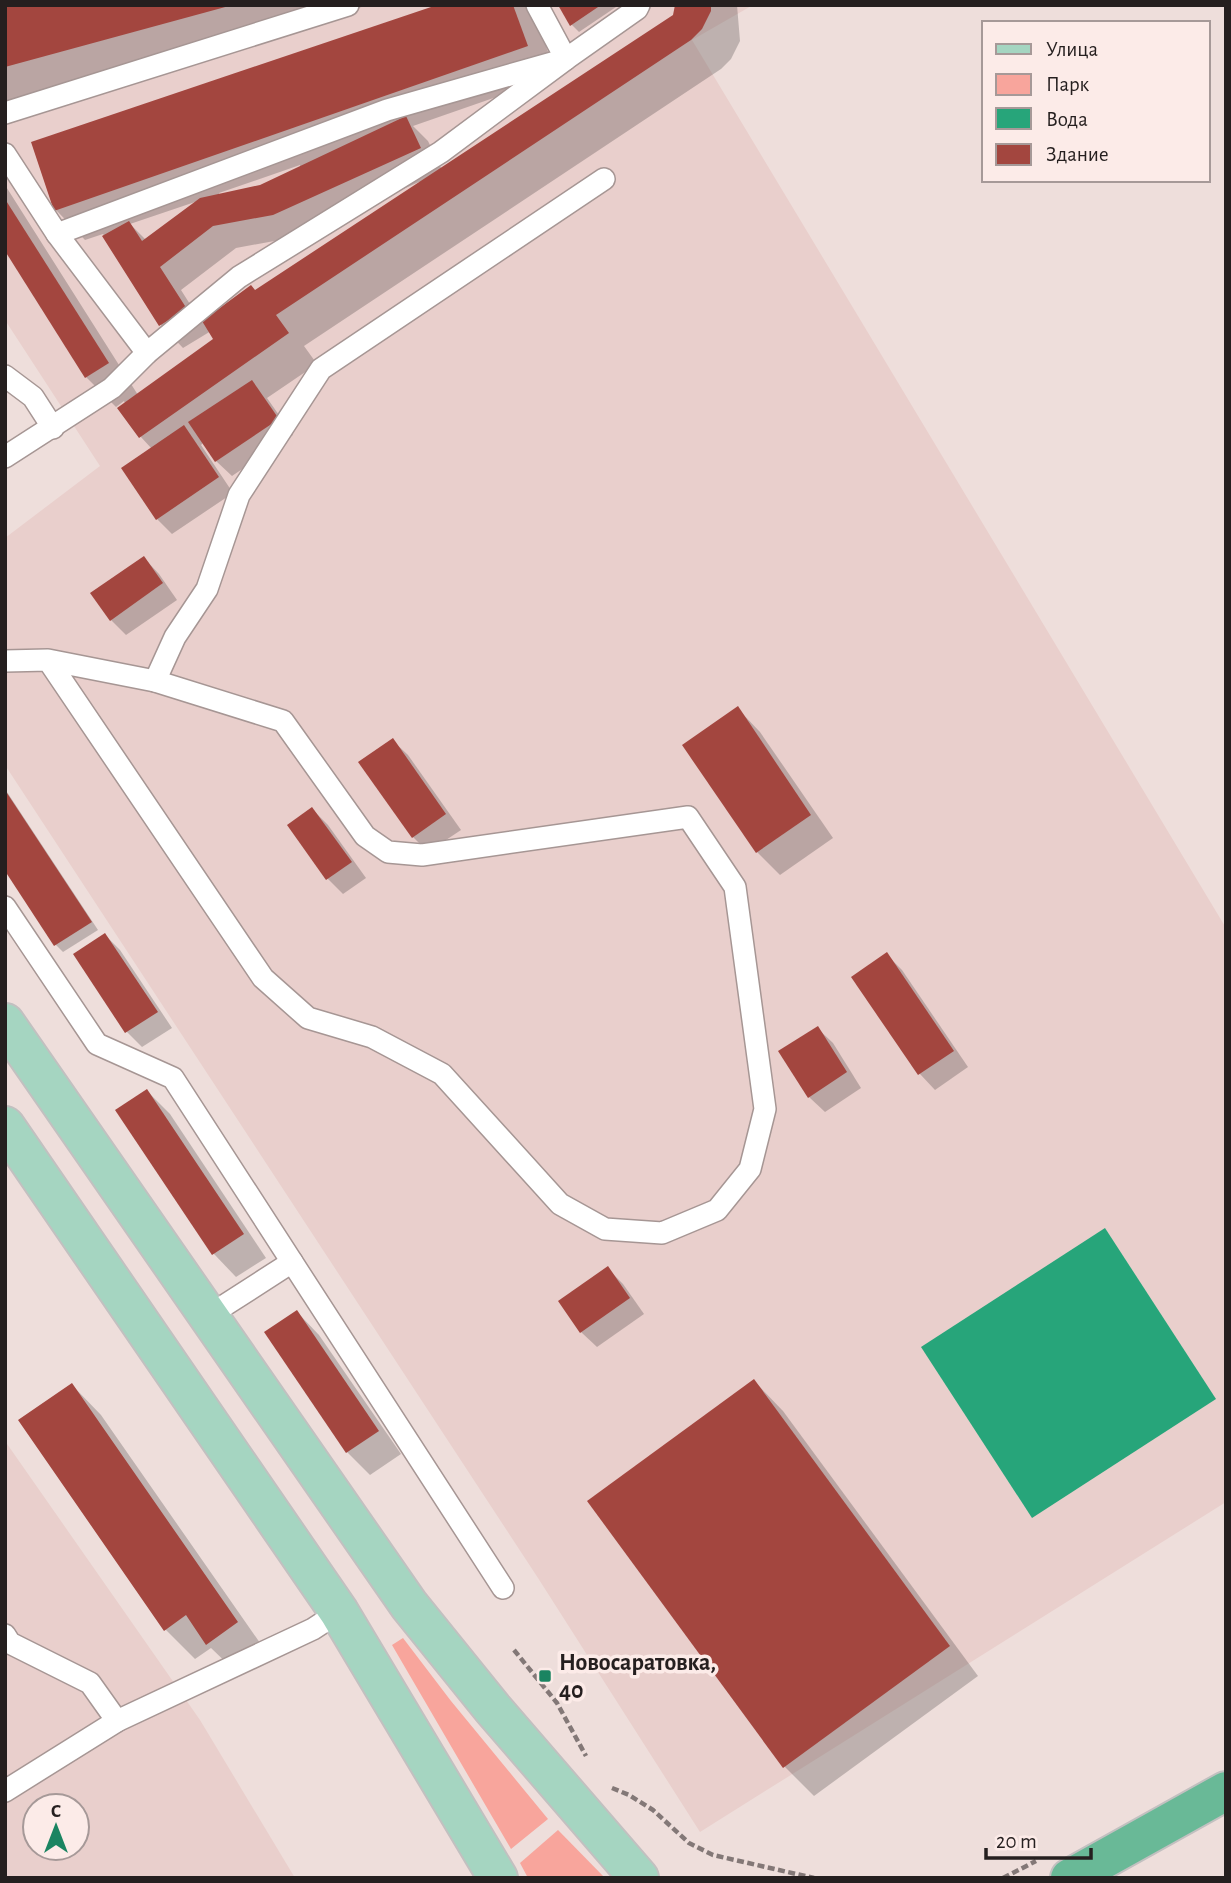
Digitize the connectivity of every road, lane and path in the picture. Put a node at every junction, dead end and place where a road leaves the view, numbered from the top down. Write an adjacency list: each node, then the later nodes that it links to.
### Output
1 (348, 5): 5 (lane)
2 (537, 5): 4 (lane)
3 (639, 5): 4 (lane)
4 (566, 59): 8 (lane); 9 (lane)
5 (5, 113)
6 (5, 154): 8 (lane)
7 (604, 179): 15 (lane)
8 (57, 234): 9 (lane)
9 (147, 353): 11 (lane)
10 (5, 376): 11 (lane)
11 (53, 428): 12 (lane)
12 (5, 457)
13 (48, 660): 14 (lane); 15 (lane); 15 (lane)
14 (5, 661)
15 (155, 681)
16 (5, 907): 19 (lane)
17 (5, 1023): 20 (main road)
18 (5, 1126): 22 (main road)
19 (292, 1262): 20 (lane); 21 (lane)
20 (208, 1316): 31 (main road)
21 (503, 1588)
22 (339, 1612): 25 (lane); 30 (main road)
23 (5, 1635): 25 (lane)
24 (514, 1650): 26 (path)
25 (117, 1721): 28 (lane)
26 (589, 1761)
27 (601, 1784): 32 (path)
28 (5, 1791)
29 (1226, 1791): 33 (highway)
30 (498, 1878)
31 (639, 1878)
32 (814, 1878)
33 (1070, 1878)

